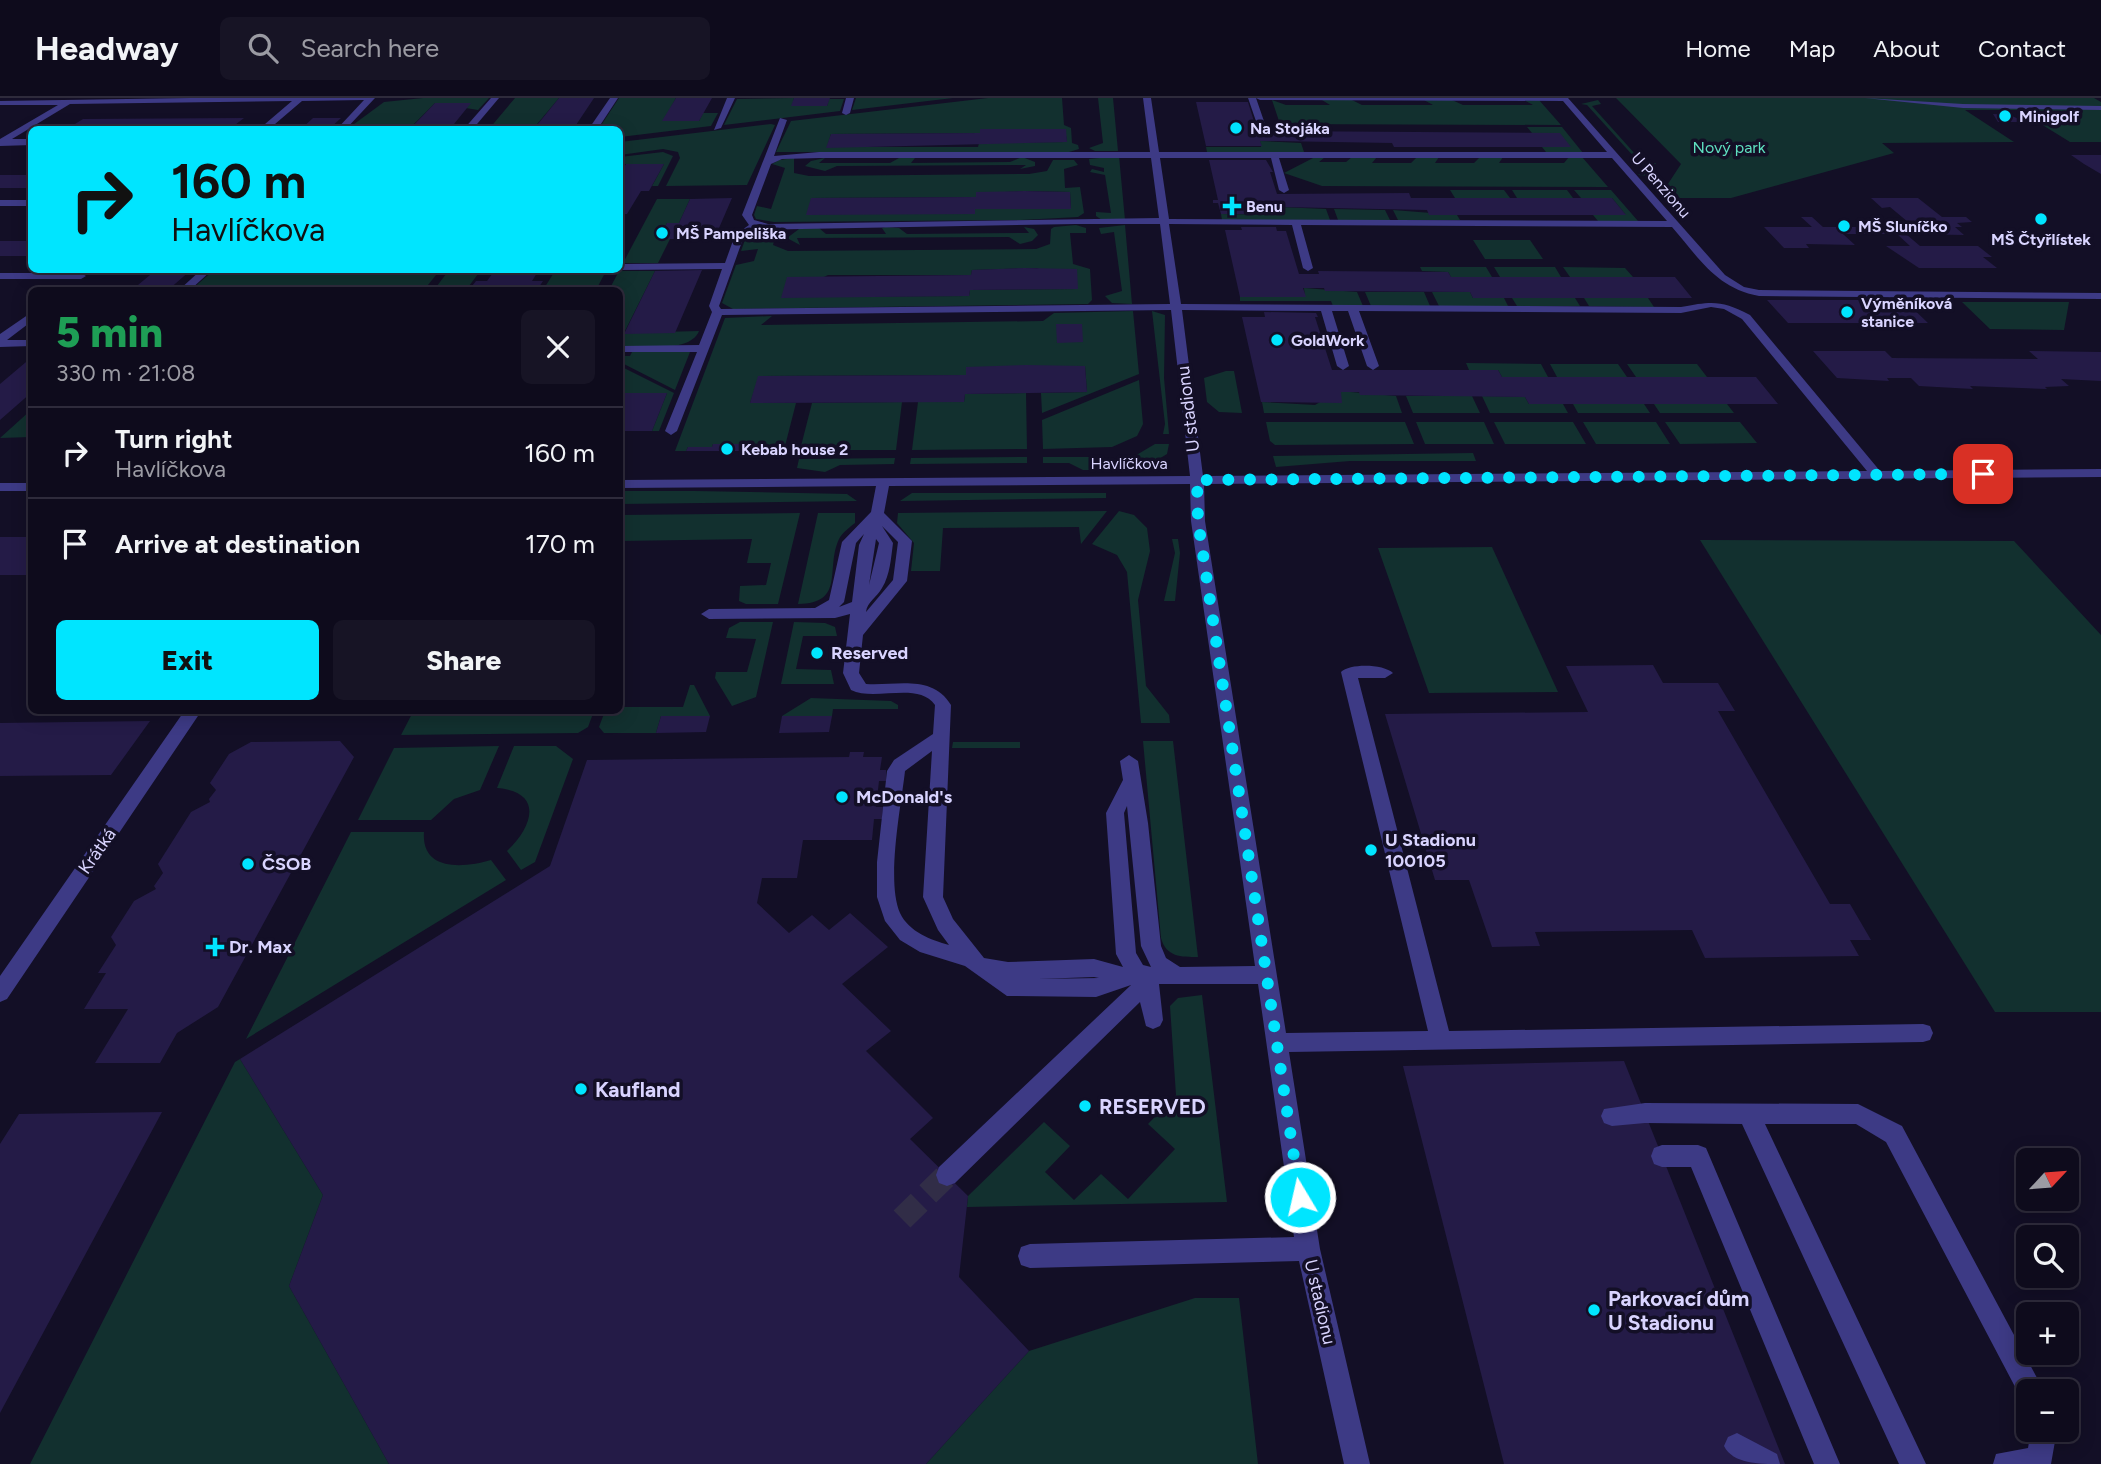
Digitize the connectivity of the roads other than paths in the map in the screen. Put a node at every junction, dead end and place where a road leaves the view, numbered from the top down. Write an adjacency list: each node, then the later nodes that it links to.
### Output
1 (370, 98): 11 (street); 19 (street)
2 (495, 98): 20 (street)
3 (614, 98): 21 (street)
4 (732, 98): 24 (street)
5 (850, 98): 15 (street)
6 (1147, 98): 27 (street, U stadionu)
7 (1252, 98): 23 (street)
8 (1260, 98): 9 (street)
9 (1564, 98): 29 (street, U Penzionu)
10 (1869, 98): 14 (street)
11 (298, 101): 13 (street); 18 (street)
12 (0, 103): 13 (street)
13 (67, 103): 17 (street)
14 (2101, 108)
15 (846, 113)
16 (783, 120): 30 (street)
17 (29, 126)
18 (267, 126)
19 (344, 126)
20 (470, 126)
21 (595, 126)
22 (28, 127): 26 (street)
23 (1262, 127)
24 (717, 128)
25 (28, 142): 26 (street)
26 (1, 143)
27 (1155, 153): 28 (street); 30 (street); 34 (street, U stadionu)
28 (1273, 154): 29 (street); 31 (street)
29 (1614, 155): 36 (street, U Penzionu)
30 (766, 163): 37 (street)
31 (1284, 190)
32 (0, 203): 33 (street)
33 (28, 203)
34 (1164, 223): 35 (street); 37 (street); 48 (street, U stadionu)
35 (1296, 223): 36 (street); 40 (street)
36 (1674, 224): 46 (street, U Penzionu)
37 (764, 225): 38 (street)
38 (728, 266): 39 (street); 52 (street)
39 (623, 267)
40 (1308, 268)
41 (85, 273): 43 (street); 44 (street)
42 (204, 273): 45 (street)
43 (0, 276)
44 (67, 287)
45 (187, 287)
46 (1742, 289): 47 (street); 49 (street); 53 (street)
47 (2101, 296)
48 (1176, 307): 50 (street); 52 (street); 64 (street, U stadionu)
49 (1726, 307): 51 (street); 53 (street)
50 (1326, 309): 51 (street); 59 (street)
51 (1353, 309): 60 (street)
52 (718, 312): 57 (street)
53 (1746, 312): 63 (street)
54 (28, 318): 55 (street)
55 (0, 342): 56 (street)
56 (28, 343)
57 (703, 348): 58 (street); 61 (street)
58 (623, 349)
59 (1343, 366)
60 (1373, 366)
61 (671, 431)
62 (2101, 473): 63 (street, Havlíčkova)
63 (1877, 475): 64 (street, Havlíčkova)
64 (1197, 480): 65 (street, Havlíčkova); 81 (street, U stadionu)
65 (883, 483): 66 (street, Havlíčkova); 69 (street)
66 (623, 484)
67 (0, 487): 68 (street)
68 (28, 487)
69 (876, 520): 70 (street); 71 (street); 73 (street)
70 (846, 609): 71 (street); 73 (street); 73 (street)
71 (817, 613): 72 (street)
72 (709, 614)
73 (857, 632): 76 (street)
74 (1385, 673): 86 (street)
75 (191, 714): 83 (street, Krátká)
76 (941, 737): 79 (street); 79 (street)
77 (1129, 761): 78 (street)
78 (1131, 782): 80 (street); 82 (street)
79 (975, 962): 82 (street)
80 (1175, 975): 81 (street); 82 (street)
81 (1265, 975): 87 (street, U stadionu)
82 (1143, 977): 84 (street); 91 (street)
83 (0, 993)
84 (1153, 1020)
85 (1923, 1033): 86 (street)
86 (1441, 1040): 87 (street)
87 (1276, 1043): 92 (street, U stadionu)
88 (1749, 1114): 89 (street); 94 (street); 100 (street)
89 (1612, 1116)
90 (1662, 1157): 99 (street)
91 (947, 1175)
92 (1308, 1249): 93 (street); 97 (street, U stadionu)
93 (1030, 1256)
94 (2025, 1379)
95 (2042, 1442): 101 (street)
96 (1737, 1446): 98 (street)
97 (1357, 1464)
98 (1768, 1464)
99 (1827, 1464)
100 (1913, 1464)
101 (2006, 1464)

